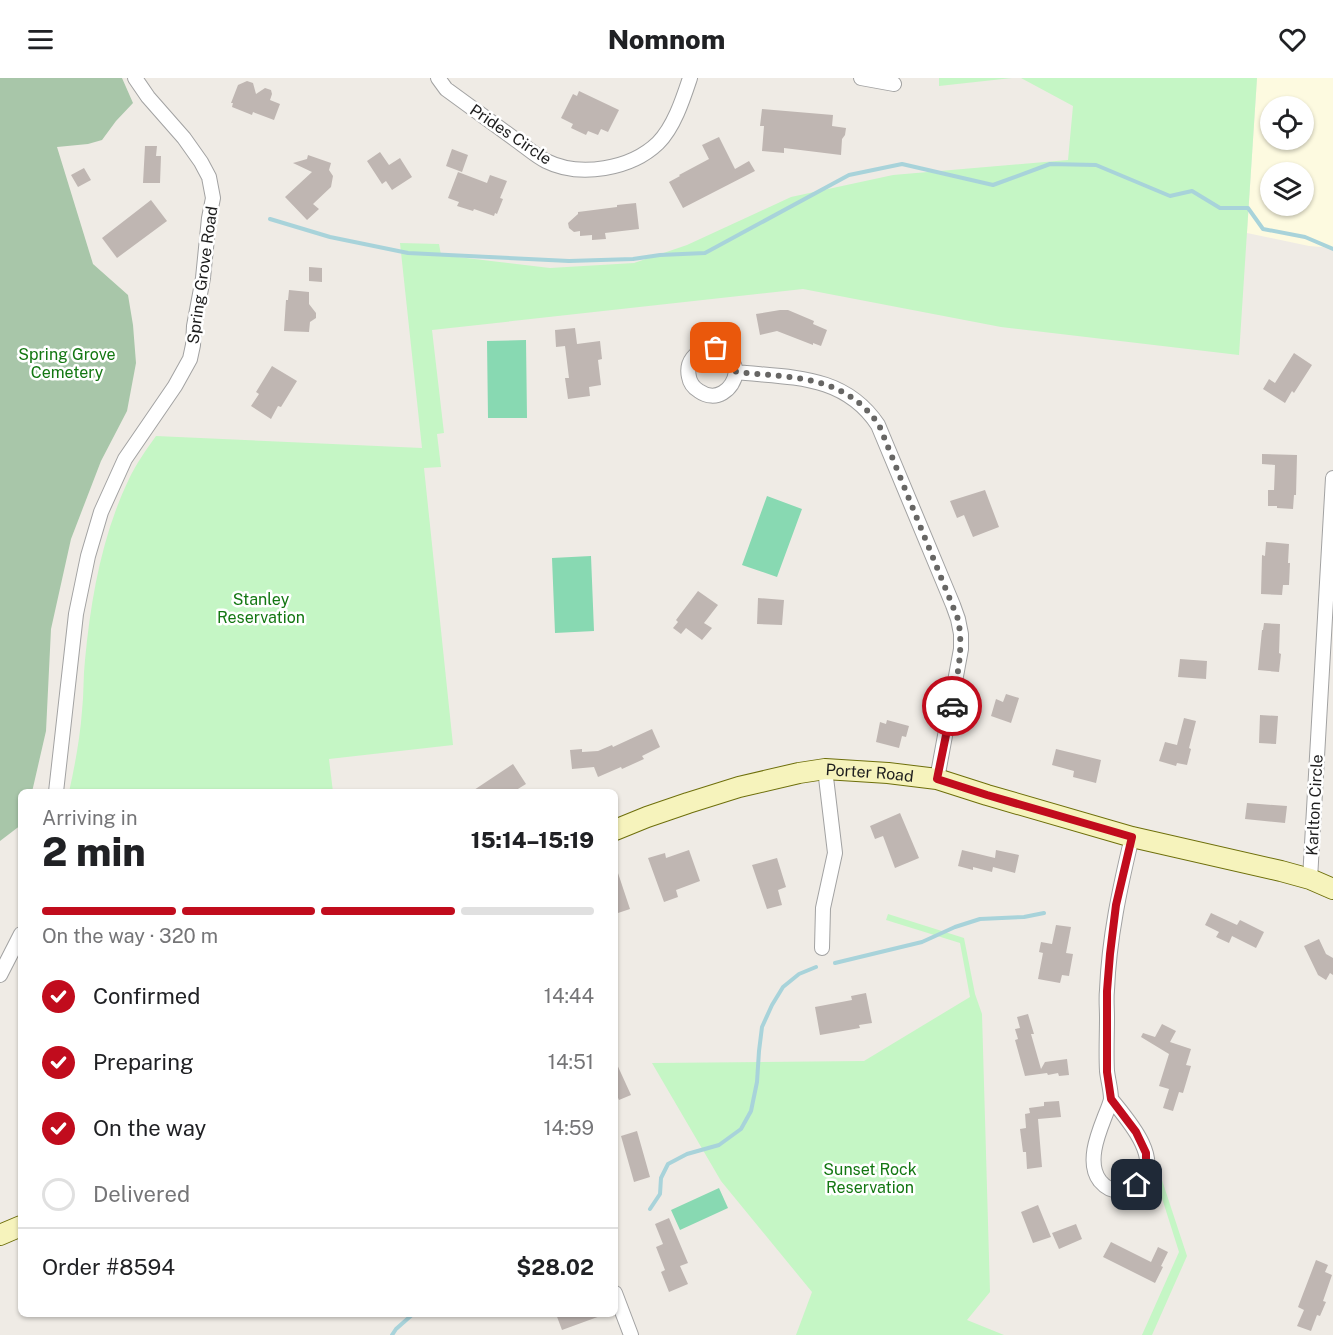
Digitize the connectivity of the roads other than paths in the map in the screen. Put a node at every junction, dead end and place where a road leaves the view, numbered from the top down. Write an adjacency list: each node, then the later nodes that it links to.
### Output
1 (135, 78): 11 (street, Spring Grove Road)
2 (438, 78): 3 (street, Prides Circle)
3 (690, 78)
4 (861, 78): 5 (street)
5 (894, 84)
6 (736, 372): 10 (street)
7 (1333, 478): 8 (street, Karlton Circle)
8 (1329, 613): 14 (street, Karlton Circle)
9 (825, 769): 10 (street, Porter Road); 12 (street, Porter Road); 17 (street)
10 (937, 779): 13 (street, Porter Road)
11 (56, 789)
12 (618, 829)
13 (1132, 837): 14 (street, Porter Road); 19 (street)
14 (1310, 879): 15 (street, Porter Road)
15 (1333, 889)
16 (18, 940): 18 (street)
17 (822, 948)
18 (0, 975)
19 (1111, 1099): 19 (street)
20 (18, 1227): 21 (street)
21 (0, 1235)
22 (618, 1301): 23 (street)
23 (631, 1335)

